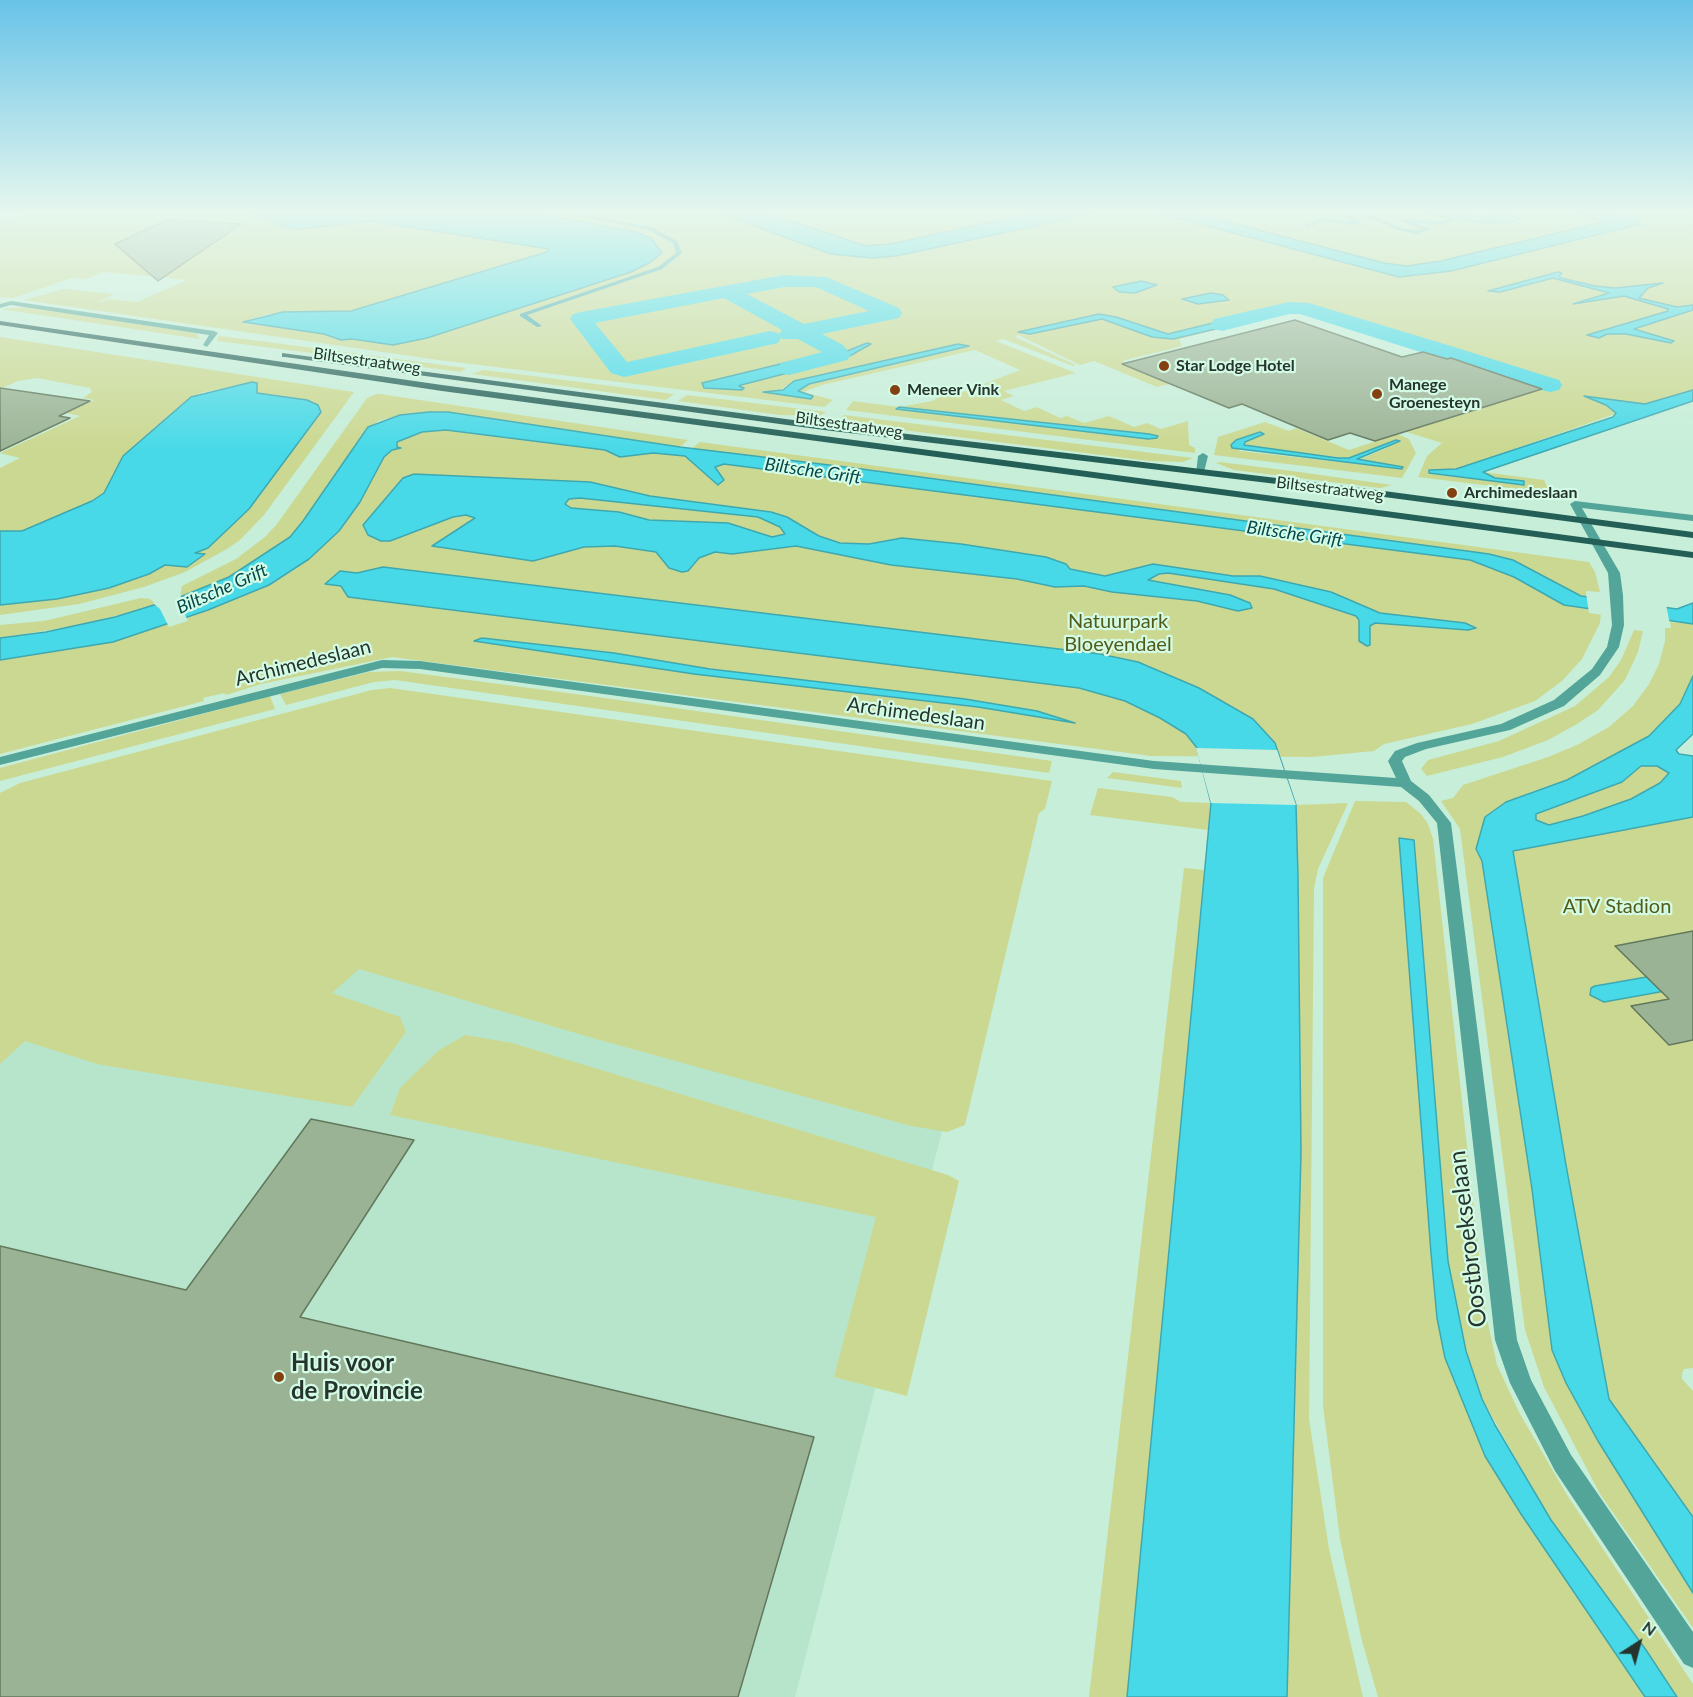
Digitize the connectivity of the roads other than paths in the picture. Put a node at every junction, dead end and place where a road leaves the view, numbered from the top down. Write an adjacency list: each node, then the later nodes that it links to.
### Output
1 (0, 306): 4 (street)
2 (0, 314): 4 (main road, Biltsestraatweg)
3 (0, 323): 10 (main road, Biltsestraatweg)
4 (207, 345): 6 (main road, Biltsestraatweg)
5 (1203, 456): 6 (street)
6 (1199, 472): 8 (main road, Biltsestraatweg)
7 (1693, 518): 8 (street)
8 (1583, 519): 9 (main road, Biltsestraatweg); 10 (street)
9 (1693, 535)
10 (1596, 540): 11 (main road, Biltsestraatweg); 13 (street)
11 (1693, 555)
12 (0, 761): 13 (street, Archimedeslaan)
13 (1406, 783): 14 (street, Oostbroekselaan)
14 (1693, 1655)

